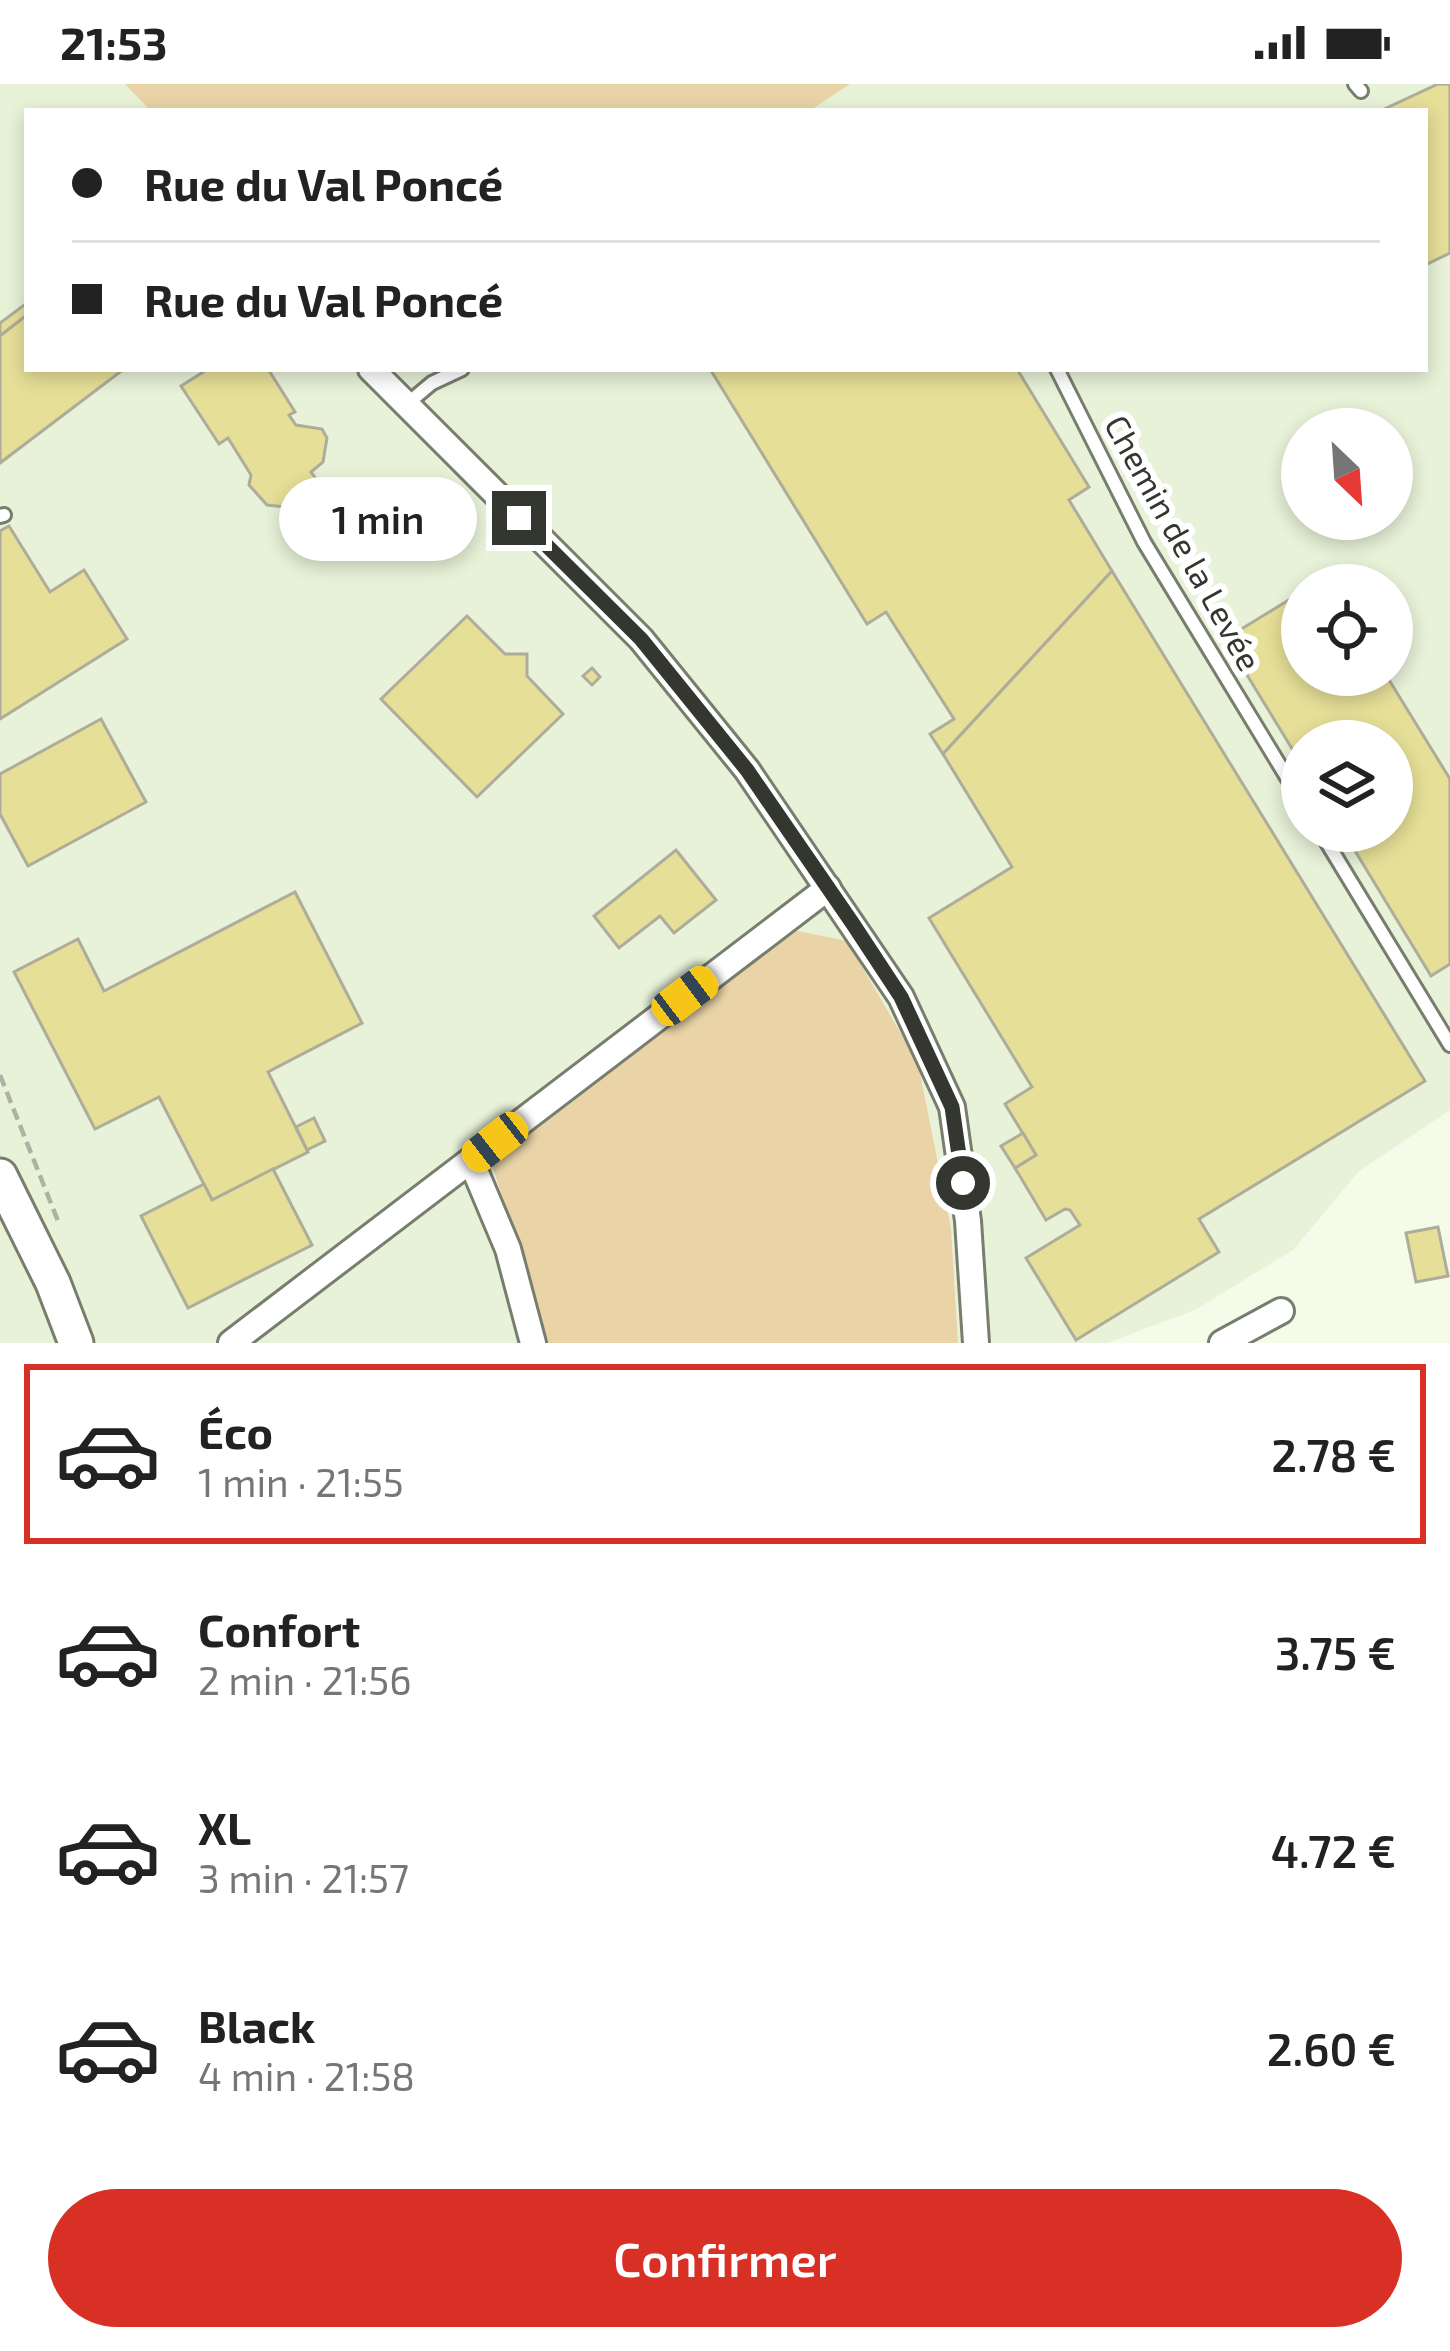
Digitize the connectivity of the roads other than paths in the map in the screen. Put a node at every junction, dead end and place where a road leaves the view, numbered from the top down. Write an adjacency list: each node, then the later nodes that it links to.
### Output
1 (374, 372): 4 (street)
2 (455, 372): 4 (lane)
3 (1059, 372): 5 (lane, Chemin de la Levée)
4 (406, 405): 7 (street)
5 (1281, 767)
6 (1333, 852): 8 (lane)
7 (828, 888): 9 (street); 15 (street)
8 (1450, 1045)
9 (471, 1161): 13 (street); 14 (street)
10 (0, 1176): 12 (main road)
11 (1281, 1311): 16 (street)
12 (76, 1343)
13 (231, 1343)
14 (533, 1343)
15 (976, 1343)
16 (1222, 1343)

